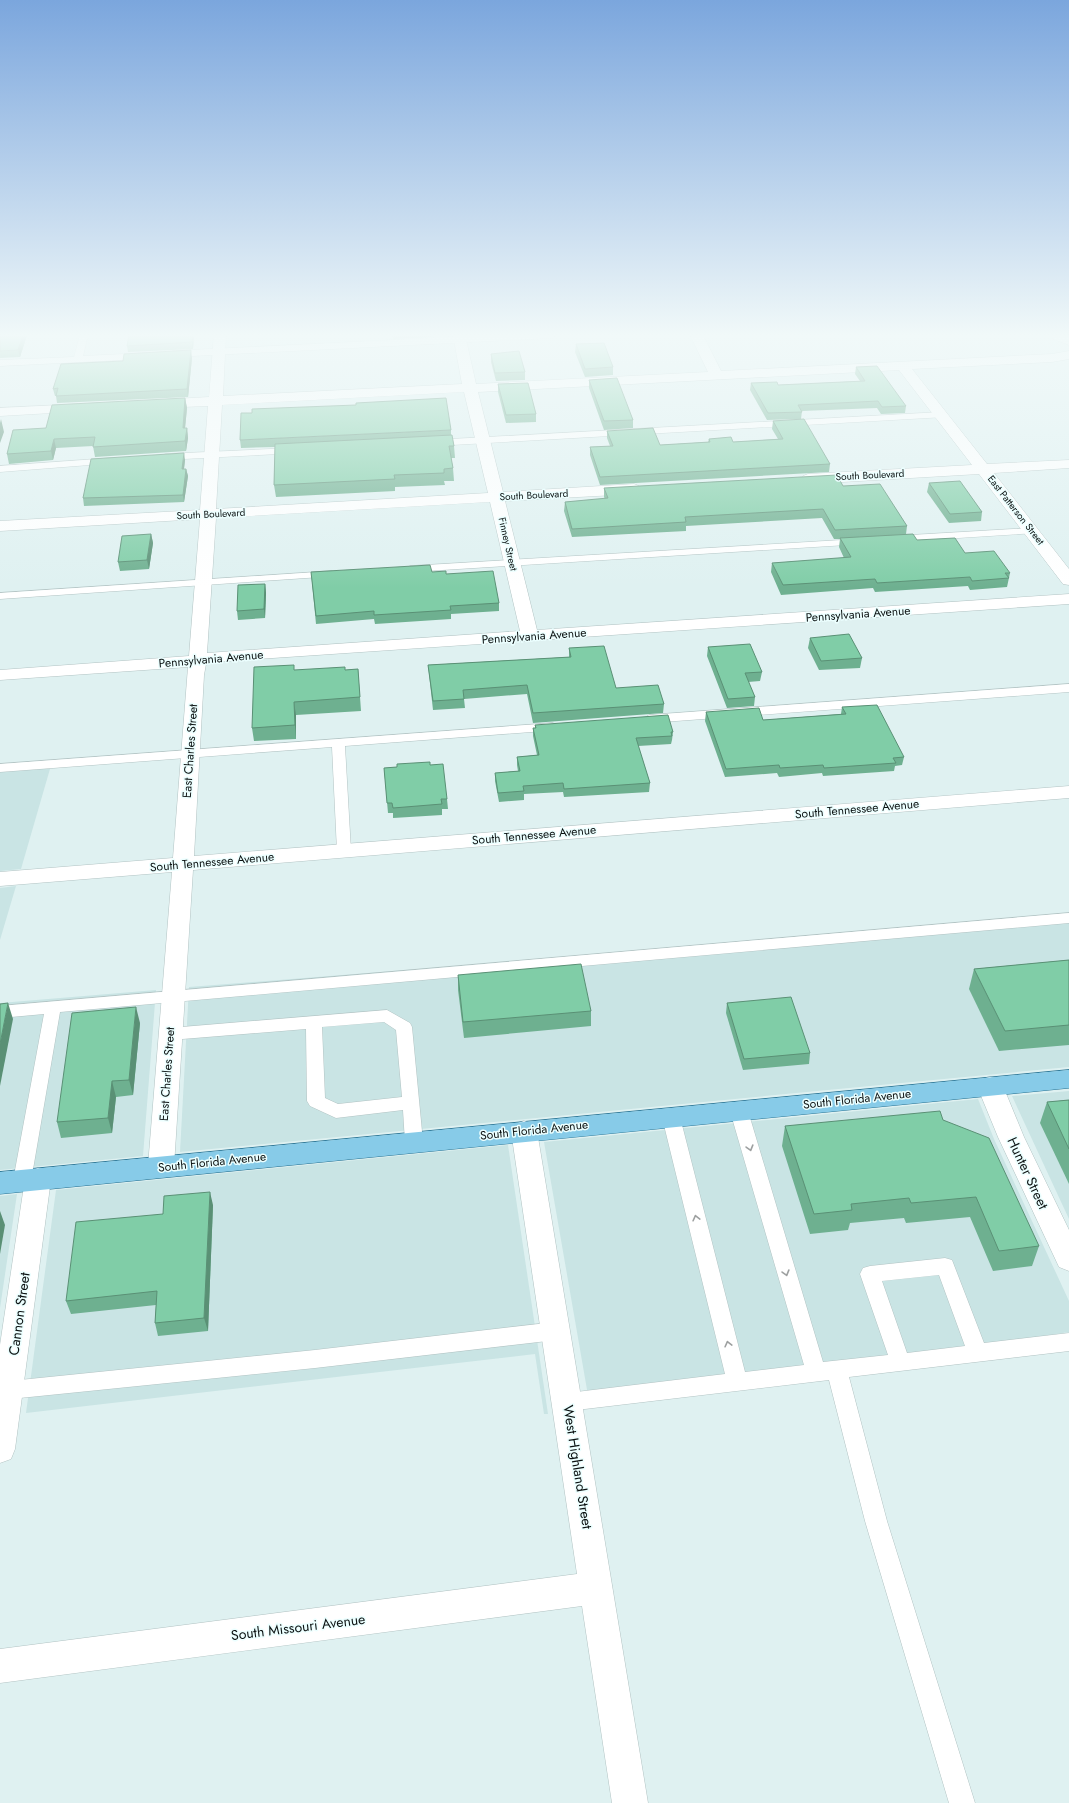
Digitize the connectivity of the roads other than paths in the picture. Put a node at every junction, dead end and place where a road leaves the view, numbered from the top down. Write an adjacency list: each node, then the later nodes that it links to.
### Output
1 (214, 419): 8 (street, East Charles Street)
2 (478, 419): 5 (street, Finney Street)
3 (869, 419): 5 (lane)
4 (945, 419): 13 (street, East Patterson Street)
5 (484, 441): 6 (lane); 16 (street, Finney Street)
6 (424, 443)
7 (305, 450): 8 (lane)
8 (211, 455): 9 (lane); 17 (street, East Charles Street)
9 (154, 458)
10 (122, 460): 12 (lane)
11 (1069, 464): 13 (street, South Boulevard)
12 (0, 469)
13 (984, 469): 14 (street, South Boulevard); 19 (street, East Patterson Street)
14 (794, 480)
15 (646, 489): 16 (street, South Boulevard)
16 (497, 497): 17 (street, South Boulevard); 22 (street, Finney Street)
17 (208, 514): 18 (street, South Boulevard); 26 (street, East Charles Street)
18 (0, 526)
19 (1032, 531): 20 (lane); 25 (street, East Patterson Street)
20 (882, 540)
21 (866, 541): 22 (lane)
22 (512, 562): 23 (lane); 29 (street, Finney Street)
23 (401, 570)
24 (346, 573): 26 (lane)
25 (1069, 580)
26 (203, 583): 27 (lane); 30 (street, East Charles Street)
27 (0, 596)
28 (1069, 599): 29 (street, Pennsylvania Avenue)
29 (530, 636): 30 (street, Pennsylvania Avenue)
30 (198, 662): 31 (street, Pennsylvania Avenue); 36 (street, East Charles Street)
31 (0, 675)
32 (1069, 688): 33 (lane)
33 (640, 720)
34 (568, 726): 35 (lane)
35 (338, 743): 36 (lane); 39 (lane)
36 (190, 754): 37 (lane); 40 (street, East Charles Street)
37 (0, 768)
38 (1069, 792): 39 (street, South Tennessee Avenue)
39 (344, 851): 40 (street, South Tennessee Avenue)
40 (182, 865): 41 (street, South Tennessee Avenue); 43 (street, East Charles Street)
41 (0, 879)
42 (1069, 918): 43 (lane)
43 (172, 996): 44 (lane); 47 (street, East Charles Street)
44 (52, 1008): 45 (lane); 56 (lane)
45 (0, 1012)
46 (314, 1022): 47 (lane); 50 (lane); 50 (lane)
47 (170, 1034): 55 (street, East Charles Street)
48 (1069, 1079): 49 (main road, South Florida Avenue)
49 (990, 1086): 51 (main road, South Florida Avenue); 57 (street, Hunter Street)
50 (411, 1103): 54 (lane)
51 (739, 1110): 52 (main road, South Florida Avenue); 62 (lane, one-way to 62)
52 (671, 1117): 53 (main road, South Florida Avenue); 63 (lane, one-way to 52)
53 (524, 1131): 54 (main road, South Florida Avenue); 58 (street, West Highland Street)
54 (414, 1142): 55 (main road, South Florida Avenue)
55 (161, 1166): 56 (main road, South Florida Avenue)
56 (20, 1181): 64 (street, Cannon Street)
57 (1069, 1259)
58 (556, 1331): 64 (lane); 65 (street, West Highland Street)
59 (1069, 1342): 60 (lane)
60 (978, 1353): 61 (lane); 61 (lane)
61 (900, 1362): 62 (lane)
62 (826, 1371): 63 (lane); 70 (lane)
63 (737, 1382): 65 (lane)
64 (4, 1391): 66 (street, Cannon Street)
65 (568, 1402): 67 (street, West Highland Street)
66 (0, 1449)
67 (596, 1588): 68 (street, South Missouri Avenue); 69 (street, West Highland Street)
68 (0, 1666)
69 (630, 1803)
70 (962, 1803)

